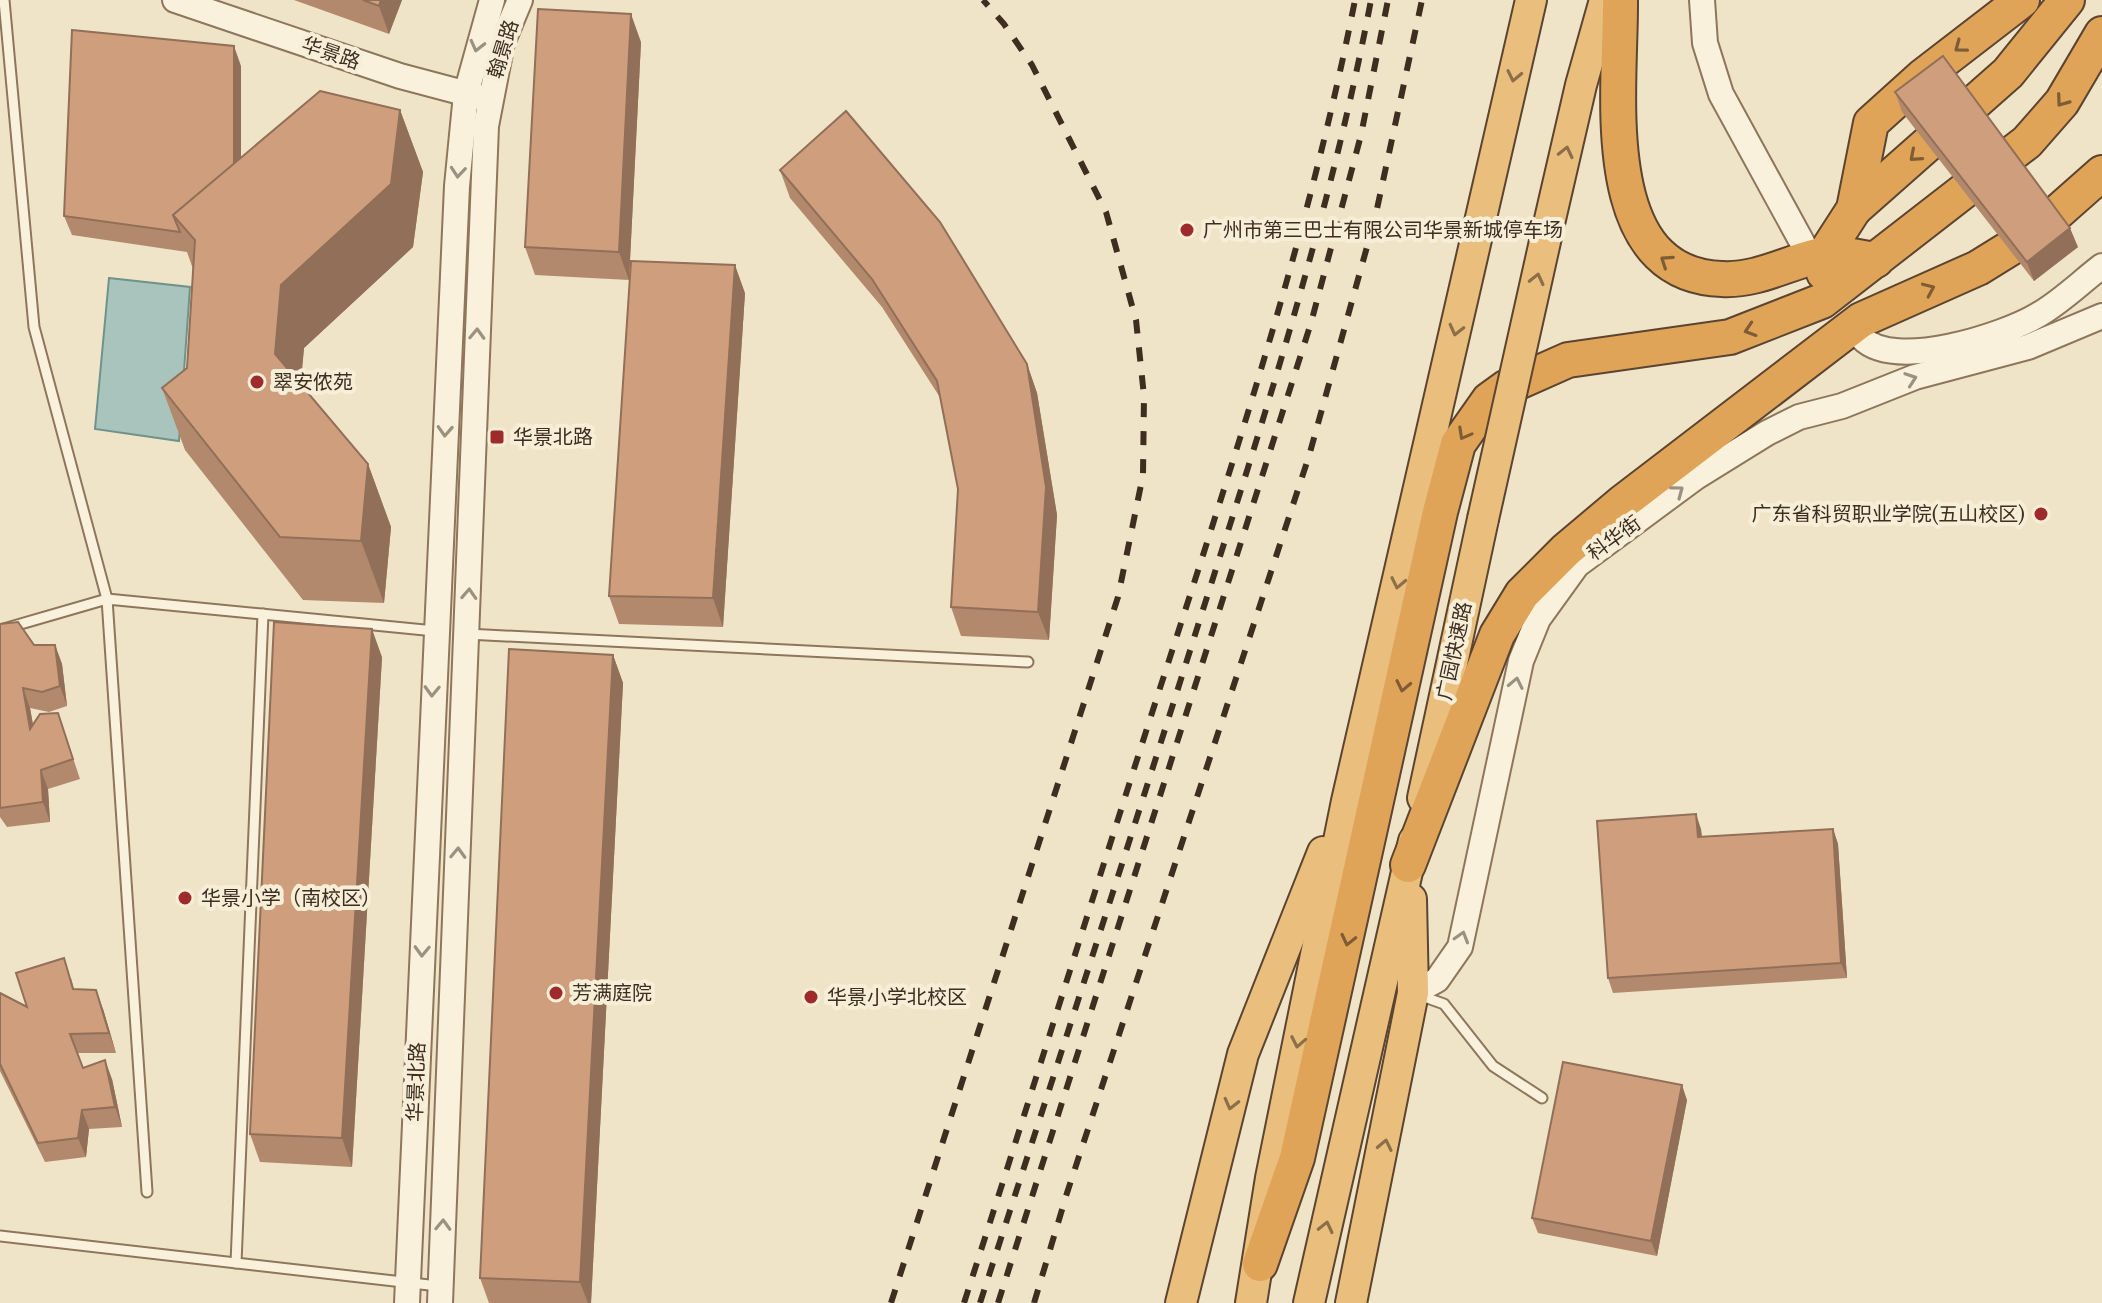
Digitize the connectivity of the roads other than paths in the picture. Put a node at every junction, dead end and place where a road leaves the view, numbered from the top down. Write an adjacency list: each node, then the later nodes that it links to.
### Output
1 (4, 0): 21 (lane)
2 (175, 0): 12 (street, 华景路)
3 (492, 0): 12 (street, 翰景路, one-way to 12)
4 (520, 0): 12 (street, 翰景路)
5 (1531, 0): 27 (highway, one-way to 27)
6 (1605, 0): 28 (highway, 广园快速路, one-way to 6, bridge)
7 (1620, 0): 15 (highway, one-way to 7)
8 (1702, 0): 15 (street)
9 (2022, 0): 14 (highway, one-way to 14)
10 (2067, 0): 14 (highway, one-way to 14)
11 (2102, 34): 16 (highway, one-way to 16)
12 (477, 97): 24 (street, 华景北路, one-way to 24); 25 (street, 华景北路, one-way to 12)
13 (2099, 174): 28 (highway, one-way to 13)
14 (1854, 209): 15 (highway)
15 (1814, 249): 16 (highway); 18 (highway)
16 (1876, 260): 18 (highway)
17 (2102, 266): 20 (street)
18 (1822, 301): 34 (highway, one-way to 34)
19 (2091, 322): 29 (street, 科华街, one-way to 19)
20 (1862, 338)
21 (107, 599): 22 (lane); 23 (lane); 31 (lane)
22 (263, 614): 24 (lane); 33 (lane)
23 (0, 630)
24 (435, 631): 35 (street, 华景北路, one-way to 35)
25 (467, 634): 26 (lane); 36 (street, 华景北路, one-way to 25)
26 (1028, 662)
27 (1347, 801): 34 (highway, one-way to 34); 37 (highway, one-way to 37)
28 (1408, 865): 29 (highway); 39 (highway, 广园快速路, one-way to 28)
29 (1413, 993): 30 (lane); 40 (highway, one-way to 29)
30 (1542, 1098)
31 (147, 1192)
32 (0, 1236): 33 (lane)
33 (236, 1263): 35 (lane)
34 (1260, 1264): 38 (highway)
35 (407, 1293): 36 (lane)
36 (441, 1294)
37 (1181, 1303)
38 (1251, 1303)
39 (1309, 1303)
40 (1351, 1303)

